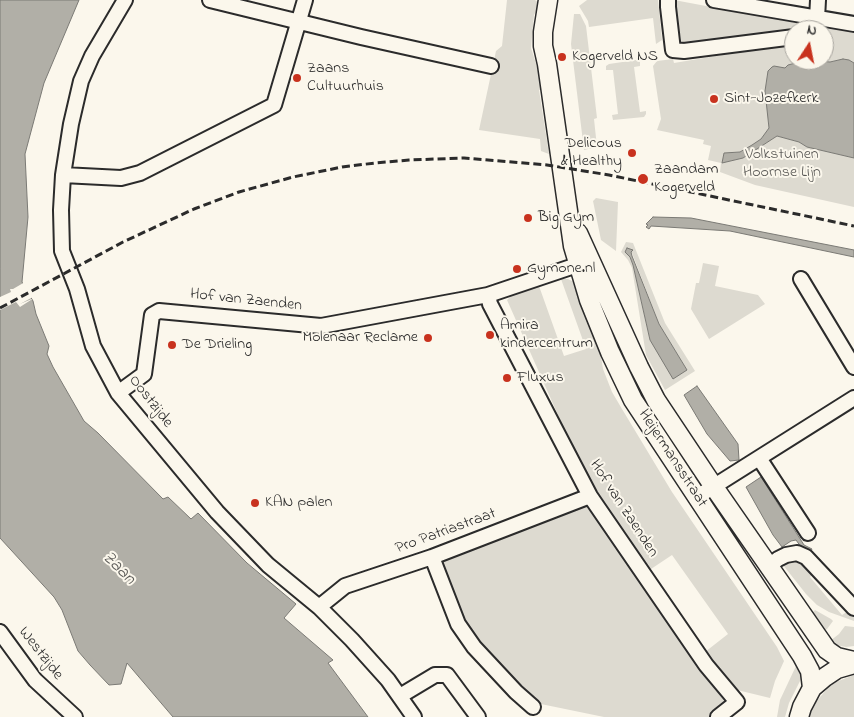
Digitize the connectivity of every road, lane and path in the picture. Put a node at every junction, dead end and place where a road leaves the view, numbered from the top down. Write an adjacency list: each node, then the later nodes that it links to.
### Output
1 (125, 0): 17 (street, Oostzijde)
2 (210, 0): 11 (street)
3 (305, 0): 11 (street)
4 (548, 0): 15 (main road, Heijermansstraat)
5 (560, 0): 15 (main road, Heijermansstraat)
6 (668, 0): 14 (street)
7 (714, 0): 9 (street)
8 (818, 0): 10 (street)
9 (798, 20)
10 (816, 20)
11 (298, 21): 16 (street); 17 (street)
12 (834, 24): 13 (street)
13 (854, 24)
14 (784, 37)
15 (547, 64): 18 (main road, Heijermansstraat)
16 (491, 66)
17 (63, 175): 22 (street, Oostzijde)
18 (585, 263): 20 (street, Hof van Zaenden); 25 (main road, Heijermansstraat); 27 (main road, Heijermansstraat)
19 (801, 279): 21 (street)
20 (488, 295): 22 (street, Hof van Zaenden); 26 (street, Hof van Zaenden)
21 (854, 367)
22 (118, 393): 31 (street, Oostzijde)
23 (854, 398): 24 (street)
24 (759, 458): 25 (street); 28 (street)
25 (714, 487): 27 (street); 30 (main road, Heijermansstraat)
26 (590, 496): 29 (street, Pro Patriastraat); 41 (street, Hof van Zaenden)
27 (697, 497): 35 (main road, Heijermansstraat)
28 (808, 533)
29 (432, 557): 31 (street, Pro Patriastraat); 37 (street)
30 (769, 566): 32 (street); 34 (main road, Heijermansstraat)
31 (319, 607): 36 (street, Oostzijde)
32 (854, 608)
33 (1, 635): 38 (street, Westzijde)
34 (854, 663): 35 (main road)
35 (812, 688): 42 (main road)
36 (400, 696): 39 (street, Oostzijde); 40 (street)
37 (533, 707)
38 (75, 717)
39 (414, 717)
40 (478, 717)
41 (718, 717)
42 (799, 717)

